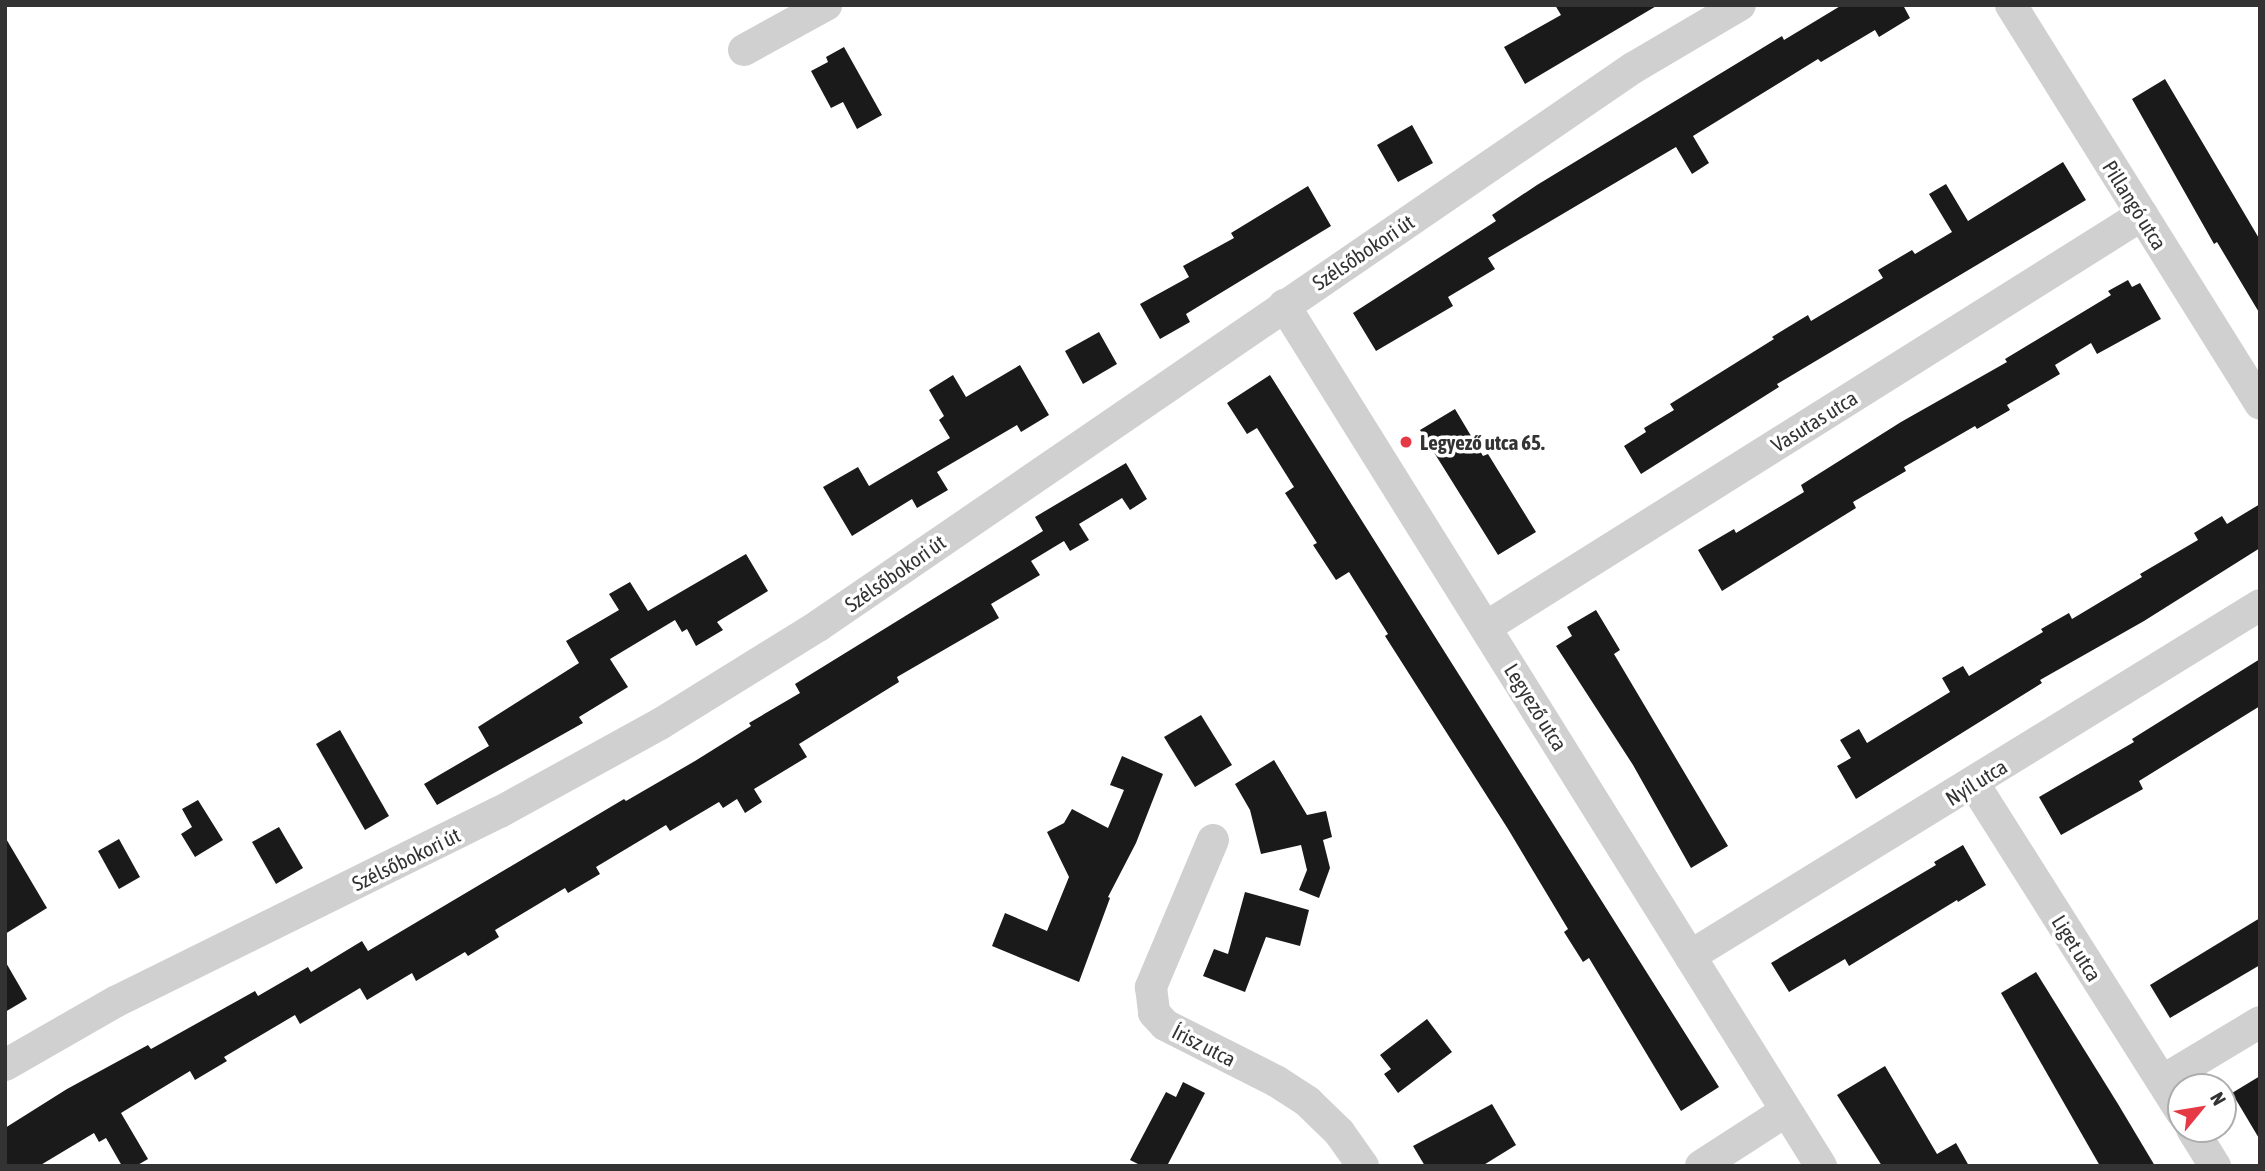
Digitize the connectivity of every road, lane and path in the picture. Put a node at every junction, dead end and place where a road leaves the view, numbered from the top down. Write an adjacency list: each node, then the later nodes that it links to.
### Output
1 (826, 5): 4 (street)
2 (1740, 5): 6 (street, Szélsőbokori út)
3 (2011, 5): 5 (street, Pillangó utca)
4 (744, 50)
5 (2142, 215): 7 (street, Pillangó utca); 9 (street, Vasutas utca)
6 (1284, 305): 9 (street, Legyező utca); 14 (street, Szélsőbokori út)
7 (2260, 404)
8 (2260, 605): 10 (street, Nyíl utca)
9 (1486, 627): 12 (street, Legyező utca)
10 (1974, 784): 12 (street, Nyíl utca); 15 (street, Liget utca)
11 (1213, 840): 19 (street, Írisz utca)
12 (1690, 956): 17 (street, Legyező utca)
13 (2260, 1021): 15 (street)
14 (5, 1065)
15 (2162, 1081): 16 (street, Liget utca)
16 (2167, 1089)
17 (1786, 1111): 20 (street); 21 (street, Legyező utca)
18 (2201, 1143): 22 (street)
19 (1363, 1166)
20 (1701, 1166)
21 (1821, 1166)
22 (2215, 1166)

